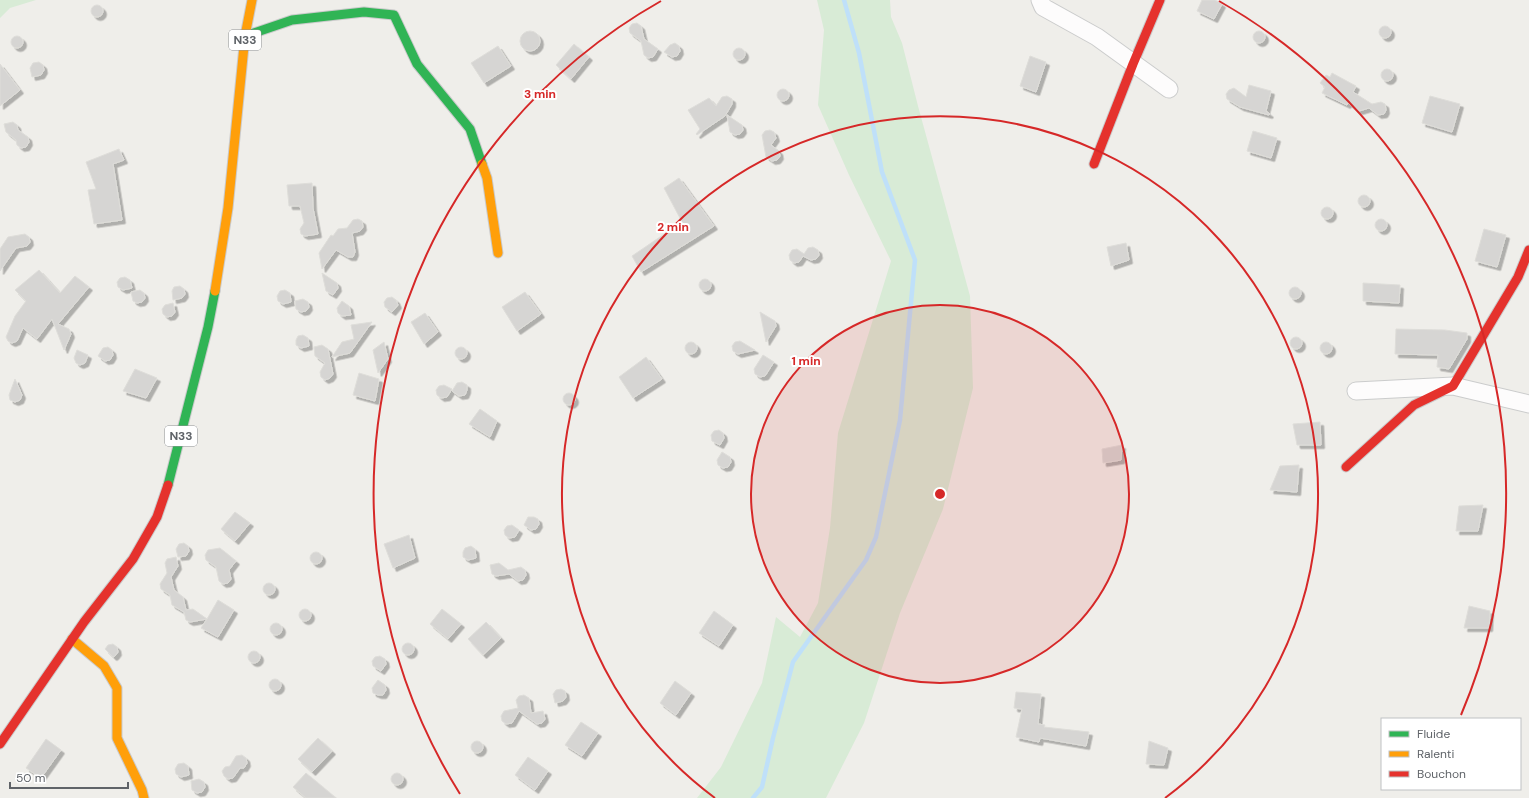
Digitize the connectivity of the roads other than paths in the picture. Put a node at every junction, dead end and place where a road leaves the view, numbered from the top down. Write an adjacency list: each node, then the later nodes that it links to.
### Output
1 (252, 0): 4 (street, N33)
2 (1040, 0): 5 (street)
3 (1160, 0): 5 (street)
4 (245, 36): 9 (street); 14 (street, N33)
5 (1133, 64): 6 (street); 7 (street)
6 (1168, 89)
7 (1094, 164)
8 (1529, 250): 10 (street)
9 (498, 252)
10 (1453, 386): 11 (street); 12 (street); 13 (street)
11 (1356, 391)
12 (1529, 404)
13 (1346, 467)
14 (72, 639): 15 (street, N33); 16 (street)
15 (0, 744)
16 (144, 798)

